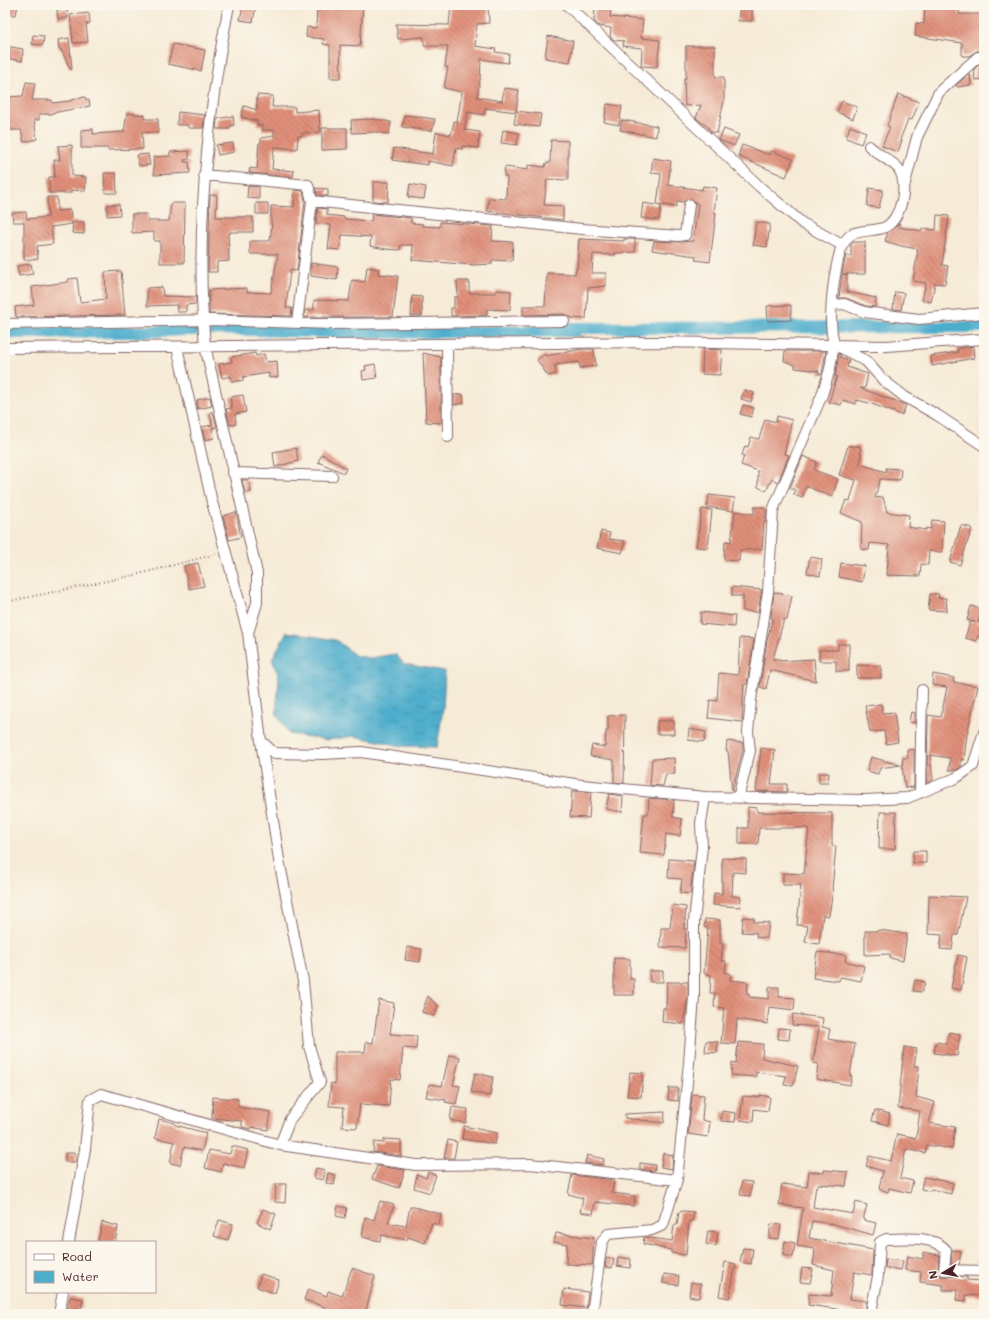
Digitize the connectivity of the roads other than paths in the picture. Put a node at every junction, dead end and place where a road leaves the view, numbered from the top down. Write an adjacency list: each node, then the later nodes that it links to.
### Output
1 (229, 5): 5 (street)
2 (567, 5): 9 (street)
3 (984, 57): 6 (street)
4 (869, 146): 6 (street)
5 (204, 175): 7 (street); 12 (street)
6 (904, 187): 9 (street)
7 (312, 201): 8 (street); 14 (street)
8 (689, 205)
9 (842, 245): 10 (street)
10 (832, 310): 11 (street); 17 (street)
11 (984, 313)
12 (202, 321): 14 (street); 15 (street); 19 (street)
13 (564, 321): 14 (street)
14 (297, 323)
15 (5, 324)
16 (984, 339): 17 (street)
17 (833, 340): 18 (street); 23 (street); 32 (street)
18 (447, 344): 19 (street); 22 (street)
19 (204, 346): 20 (street); 24 (street)
20 (177, 347): 21 (street); 26 (street)
21 (5, 348)
22 (448, 437)
23 (984, 446)
24 (233, 474): 25 (street); 26 (street)
25 (332, 476)
26 (248, 633): 29 (street)
27 (922, 690): 30 (street)
28 (984, 732): 30 (street)
29 (261, 741): 31 (street); 33 (street)
30 (920, 793): 32 (street)
31 (705, 797): 32 (street); 34 (street)
32 (738, 798)
33 (280, 1145): 34 (street); 35 (street)
34 (677, 1180): 39 (street)
35 (69, 1241)
36 (984, 1271): 40 (street)
37 (63, 1293): 38 (street)
38 (59, 1314)
39 (592, 1314)
40 (873, 1314)

